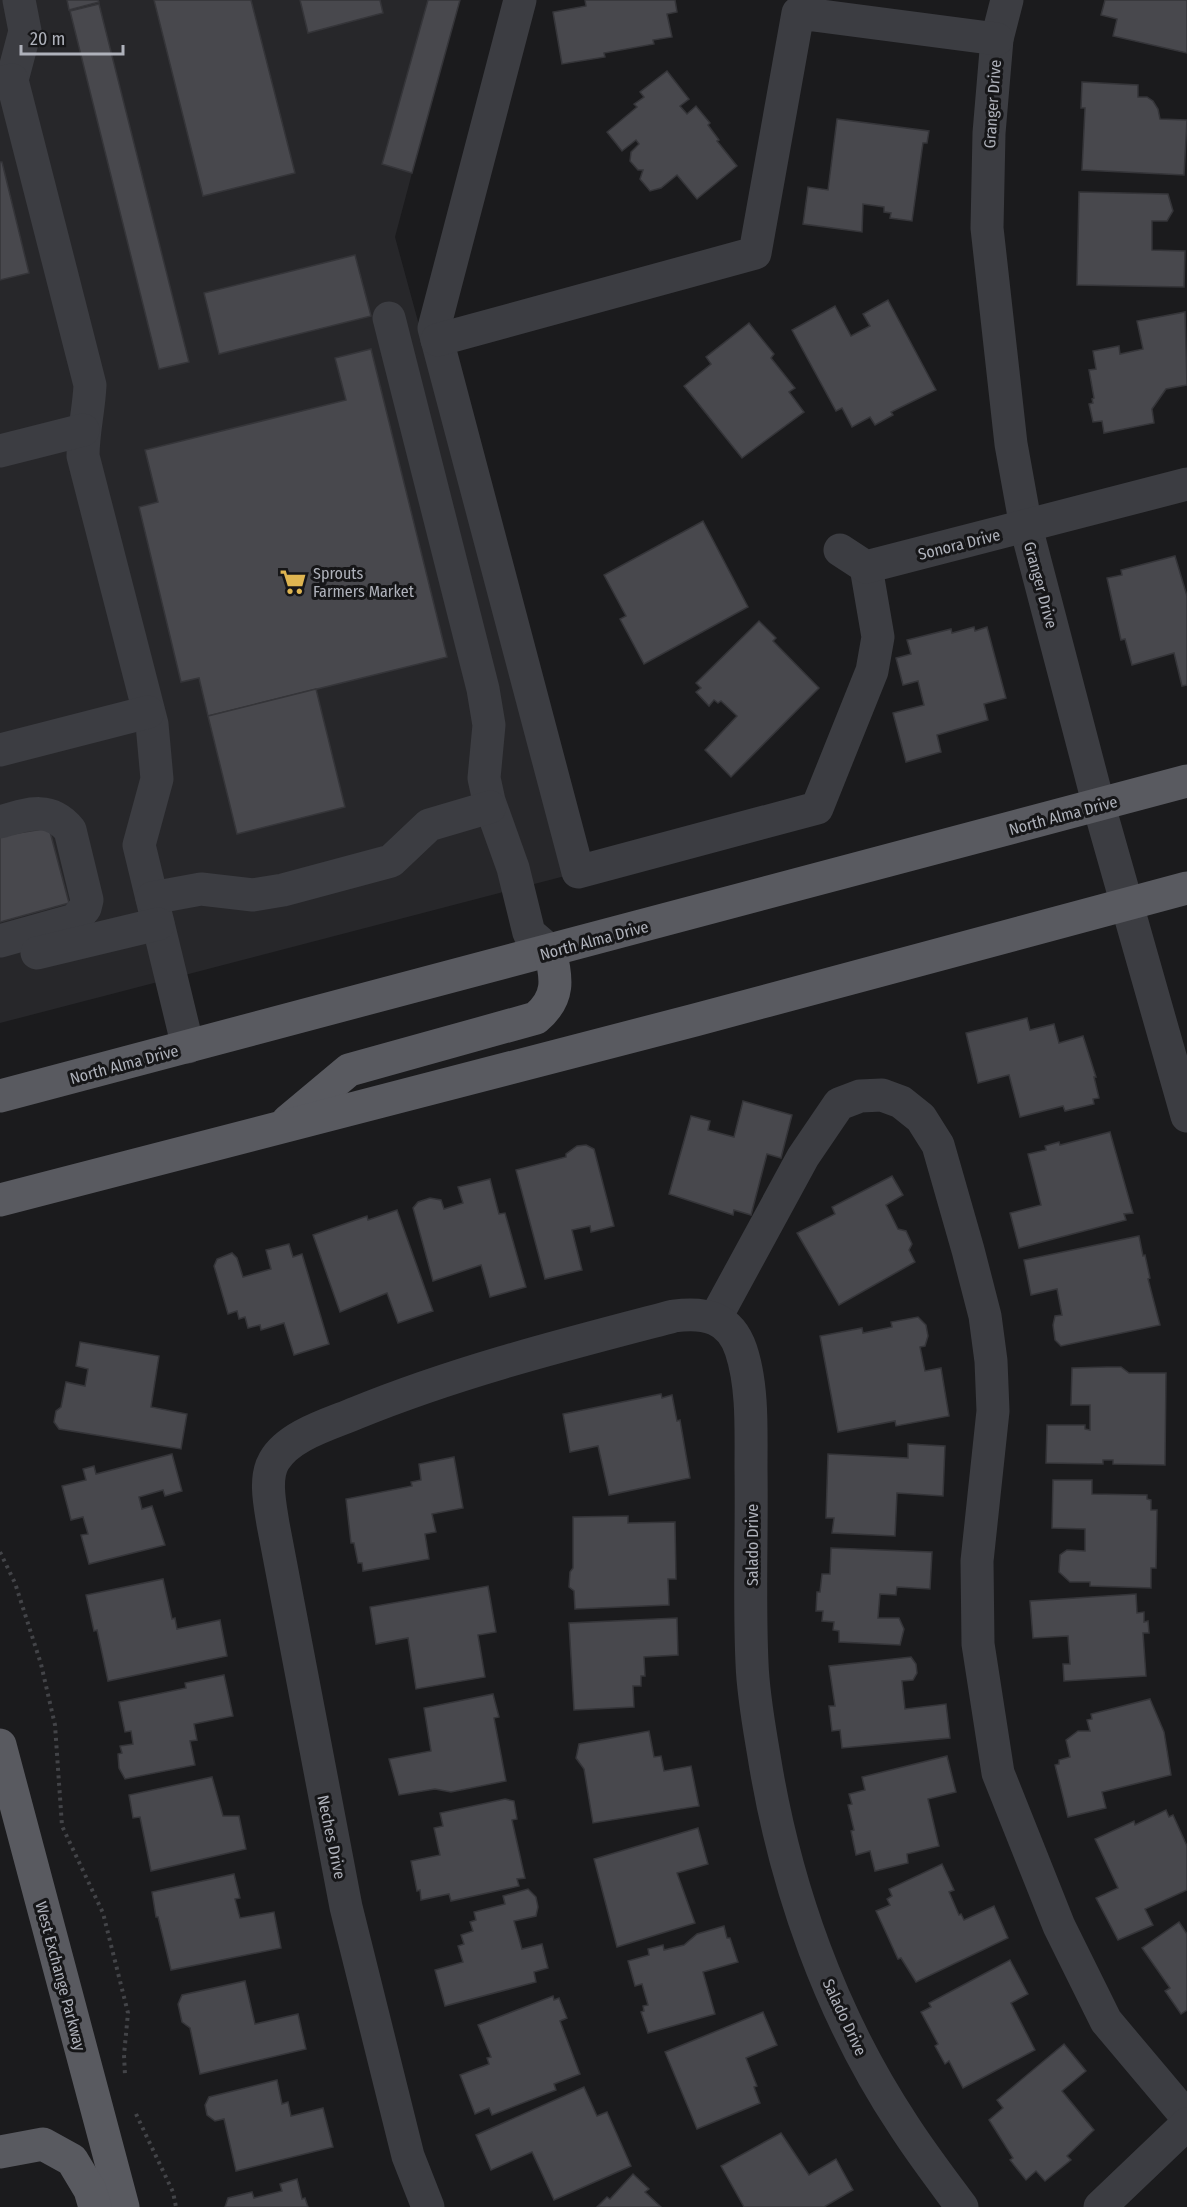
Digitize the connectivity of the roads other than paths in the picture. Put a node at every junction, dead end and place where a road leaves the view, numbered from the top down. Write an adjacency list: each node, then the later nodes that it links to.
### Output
1 (19, 0): 5 (street)
2 (520, 0): 7 (street)
3 (1007, 0): 4 (street, Granger Drive)
4 (997, 39): 7 (street, Granger Drive); 11 (street, Granger Drive)
5 (6, 82): 8 (street)
6 (389, 318): 16 (street)
7 (437, 340): 11 (street, Sonora Drive)
8 (83, 430): 9 (street); 12 (street)
9 (0, 451)
10 (1187, 484): 11 (street, Sonora Drive)
11 (1026, 527): 15 (street, Granger Drive)
12 (148, 712): 13 (street); 20 (street)
13 (0, 750)
14 (1187, 781): 15 (main road, North Alma Drive)
15 (1099, 806): 19 (street, Granger Drive); 22 (main road, North Alma Drive)
16 (490, 807): 20 (street); 22 (street)
17 (0, 822): 21 (street)
18 (1187, 888): 19 (main road)
19 (1128, 904): 26 (street, Granger Drive); 27 (main road)
20 (155, 911): 23 (street); 24 (street)
21 (0, 941)
22 (550, 951): 24 (main road, North Alma Drive); 27 (main road)
23 (0, 962)
24 (188, 1047): 25 (main road, North Alma Drive)
25 (0, 1096)
26 (1187, 1116)
27 (280, 1128): 28 (main road)
28 (0, 1200)
29 (716, 1317): 31 (street); 36 (street, Neches Drive); 37 (street, Salado Drive)
30 (0, 1744): 35 (main road, West Exchange Parkway)
31 (1187, 2117)
32 (1187, 2124): 38 (street)
33 (0, 2152): 34 (main road)
34 (95, 2207)
35 (123, 2207)
36 (428, 2207)
37 (962, 2207)
38 (1100, 2207)

